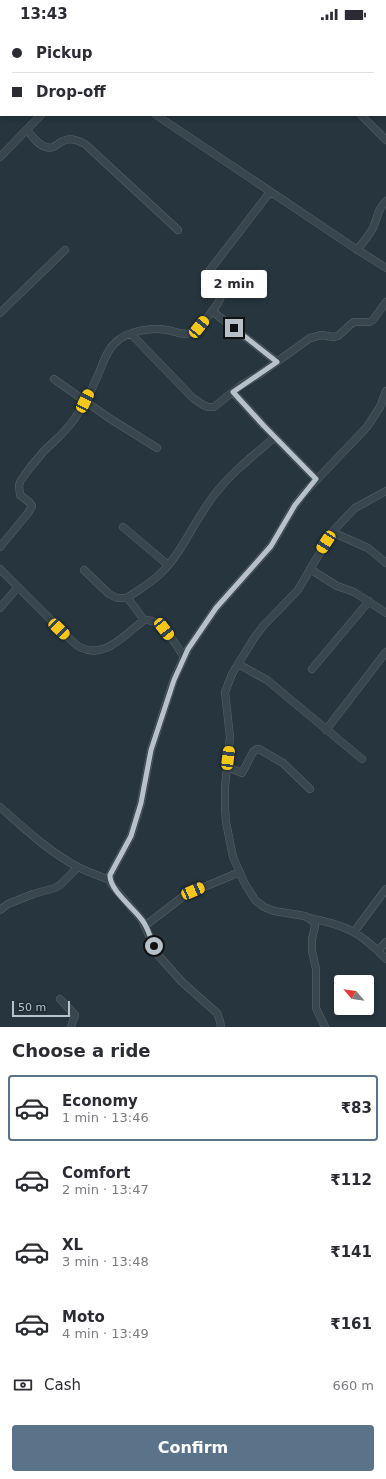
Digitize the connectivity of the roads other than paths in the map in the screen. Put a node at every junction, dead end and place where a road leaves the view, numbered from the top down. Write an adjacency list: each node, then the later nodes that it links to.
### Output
1 (40, 116): 4 (street)
2 (157, 116): 7 (street)
3 (362, 116): 5 (street)
4 (27, 130): 6 (street); 9 (street)
5 (386, 140)
6 (0, 158)
7 (270, 192): 11 (street); 14 (street)
8 (386, 201): 11 (street)
9 (178, 230)
10 (65, 250): 15 (street)
11 (358, 250): 12 (street)
12 (386, 268)
13 (386, 302): 17 (street)
14 (212, 311): 16 (street); 17 (street)
15 (0, 313)
16 (131, 334): 20 (street); 21 (street)
17 (277, 362): 20 (street)
18 (54, 379): 21 (street)
19 (386, 391): 24 (street)
20 (233, 392): 22 (street)
21 (85, 401): 23 (street); 28 (street)
22 (275, 437): 24 (street); 30 (street)
23 (157, 448)
24 (316, 479): 41 (street)
25 (386, 491): 27 (street)
26 (123, 527): 30 (street)
27 (332, 532): 29 (street); 32 (street)
28 (0, 547)
29 (386, 563)
30 (168, 565): 35 (street)
31 (0, 569): 34 (street)
32 (310, 569): 36 (street); 42 (street)
33 (84, 570): 35 (street)
34 (17, 588): 37 (street); 39 (street)
35 (127, 598): 39 (street)
36 (369, 601): 38 (street); 43 (street)
37 (0, 608)
38 (386, 613)
39 (144, 620): 41 (street)
40 (386, 652): 44 (street)
41 (184, 657): 51 (street)
42 (238, 664): 44 (street); 46 (street)
43 (312, 669)
44 (326, 730): 45 (street)
45 (362, 759)
46 (227, 767): 47 (street); 50 (street)
47 (310, 789)
48 (0, 806): 49 (street)
49 (78, 867): 51 (street); 53 (street)
50 (240, 872): 54 (street); 55 (street)
51 (110, 880): 55 (street)
52 (386, 889): 56 (street)
53 (0, 910)
54 (309, 918): 56 (street); 63 (street)
55 (146, 925): 62 (street)
56 (354, 932): 58 (street)
57 (386, 942): 58 (street)
58 (378, 951): 59 (street)
59 (386, 959)
60 (60, 999): 61 (street)
61 (72, 1027)
62 (221, 1027)
63 (325, 1027)

